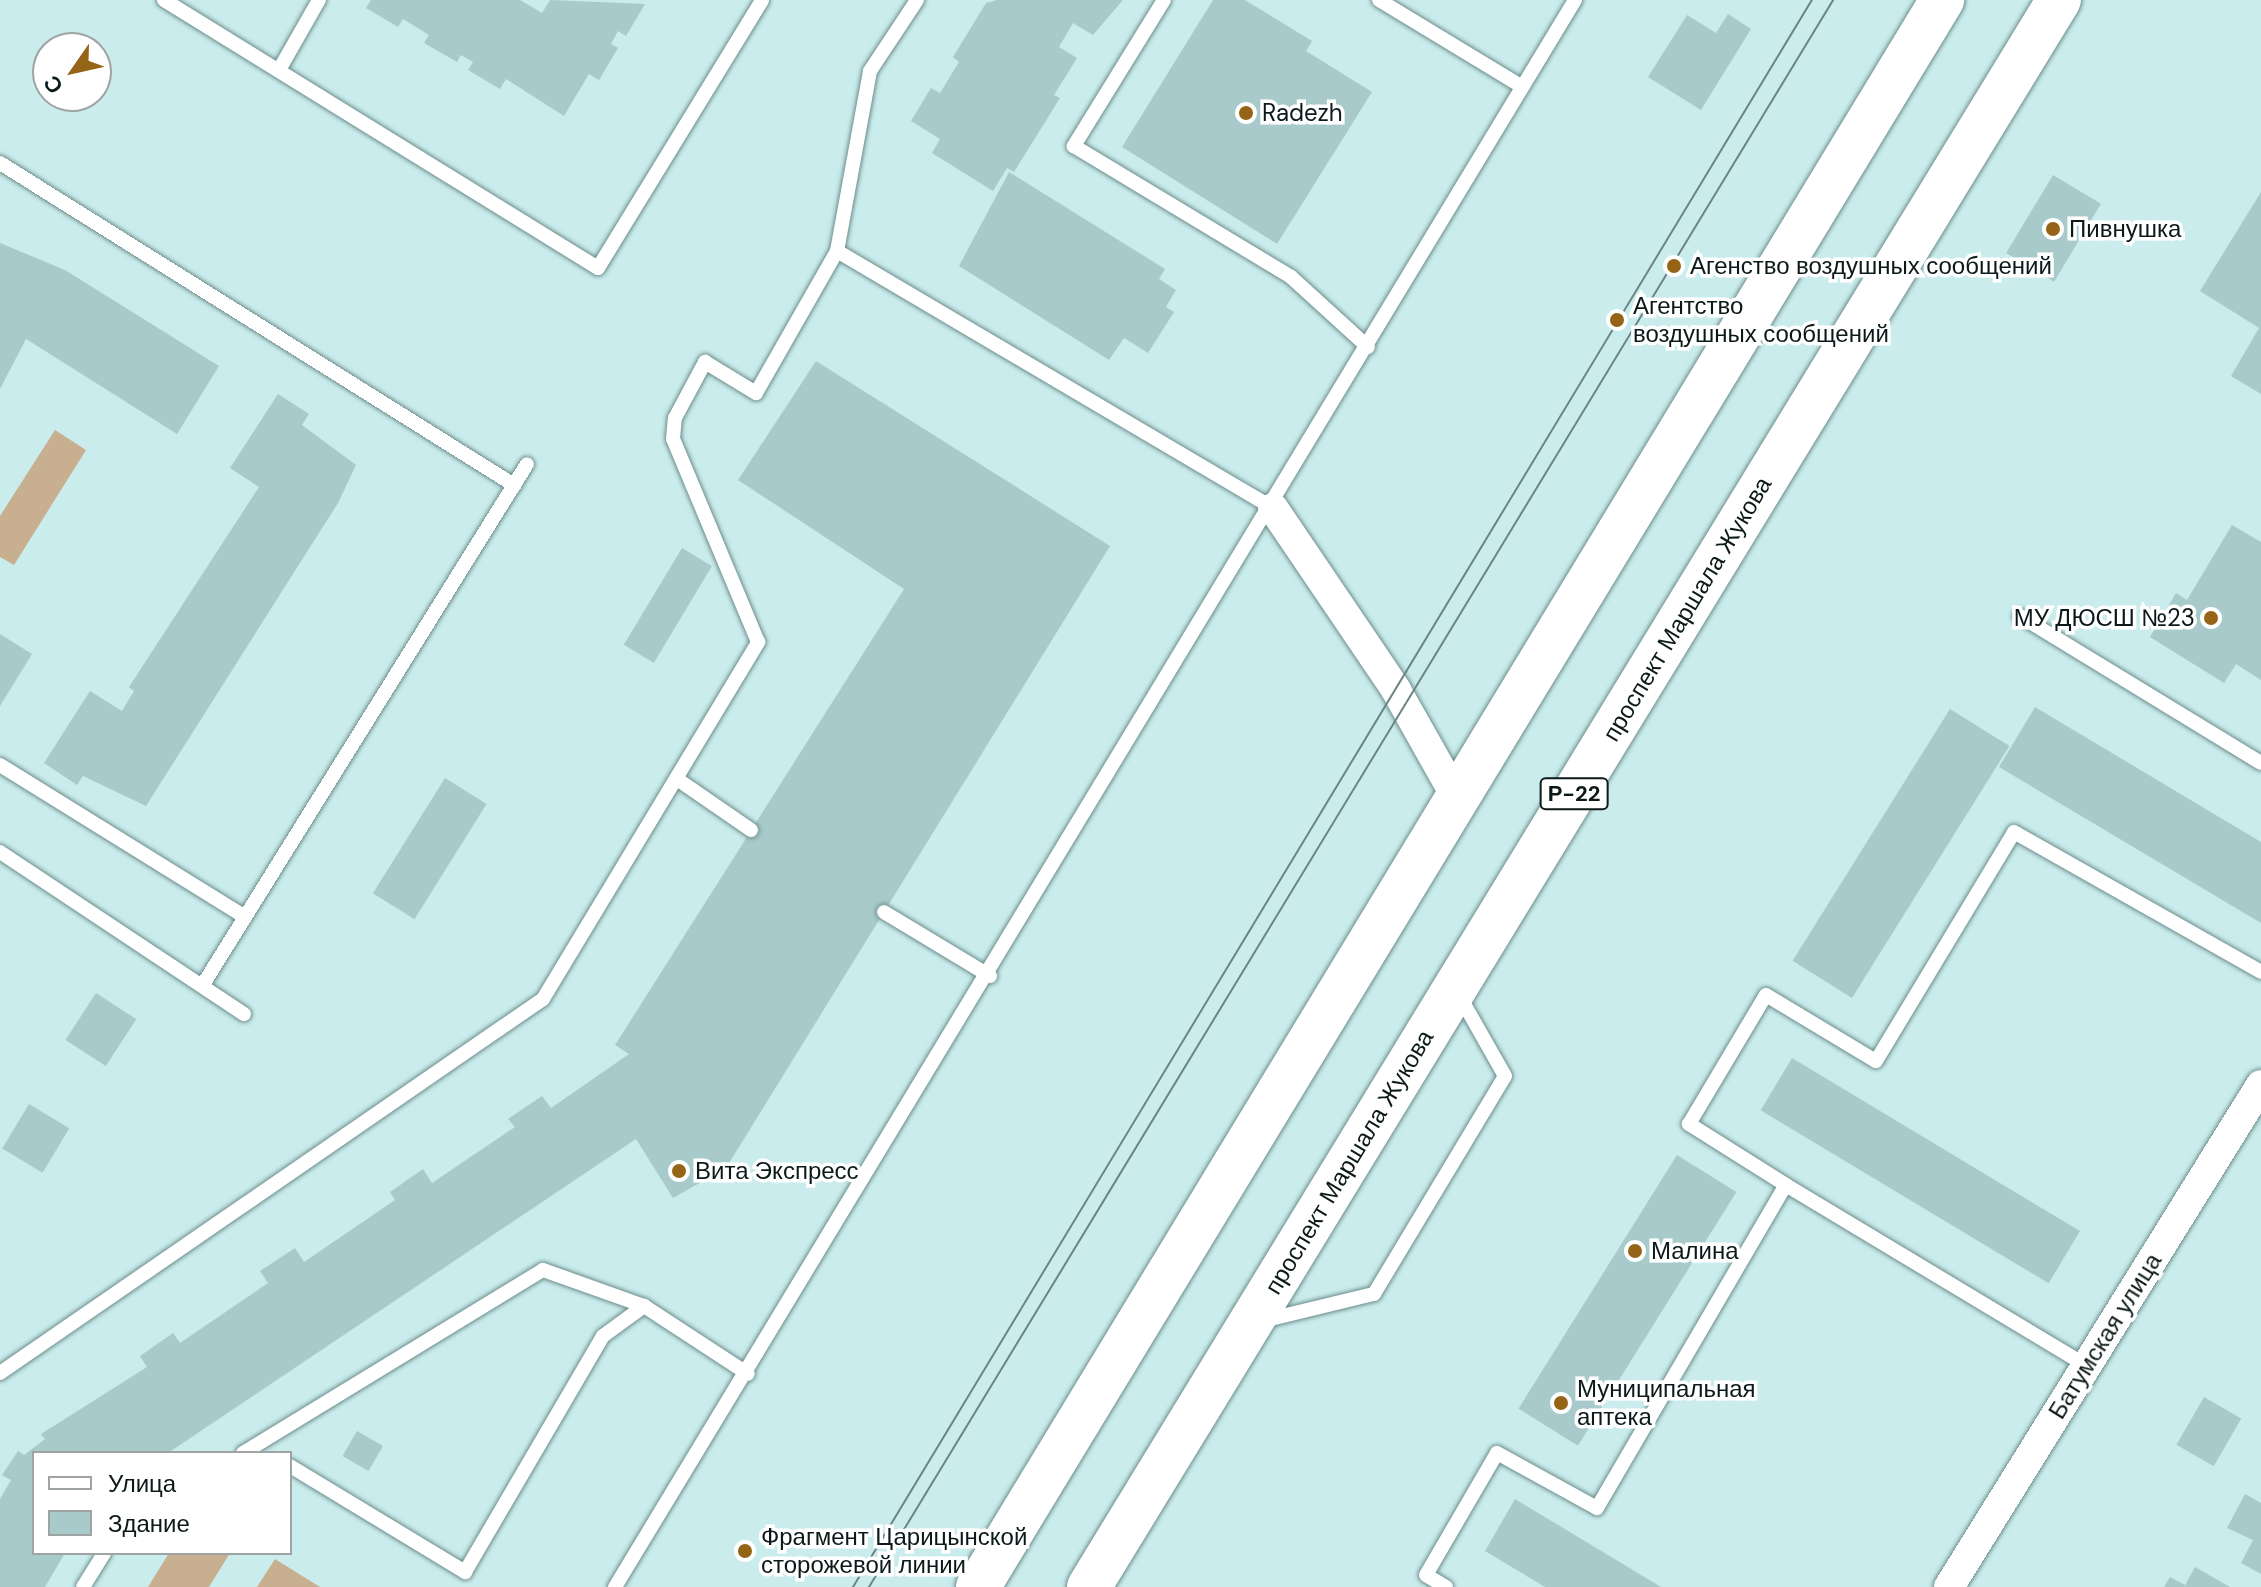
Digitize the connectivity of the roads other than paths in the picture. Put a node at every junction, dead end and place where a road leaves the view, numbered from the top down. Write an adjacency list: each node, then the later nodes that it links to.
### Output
1 (164, 0): 10 (lane)
2 (319, 0): 10 (lane)
3 (762, 0): 10 (lane)
4 (917, 0): 13 (lane)
5 (1164, 0): 14 (lane)
6 (1379, 0): 11 (lane)
7 (1575, 0): 11 (lane)
8 (1942, 0): 22 (highway)
9 (2059, 0): 30 (highway, проспект Маршала Жукова / Р-22)
10 (279, 70)
11 (1521, 86): 14 (lane)
12 (0, 163): 16 (lane)
13 (837, 251): 17 (lane); 21 (lane)
14 (1368, 347): 17 (lane)
15 (527, 464): 16 (lane)
16 (514, 485): 26 (lane)
17 (1273, 508): 22 (street); 28 (lane)
18 (2020, 616): 19 (lane)
19 (2261, 763)
20 (0, 765): 26 (lane)
21 (677, 779): 23 (lane); 37 (lane)
22 (1458, 800): 44 (highway)
23 (751, 830)
24 (0, 852): 29 (lane)
25 (884, 912): 28 (lane)
26 (245, 917): 29 (lane)
27 (2261, 972): 33 (lane)
28 (990, 976): 38 (lane)
29 (204, 983): 31 (lane)
30 (1455, 988): 35 (highway, проспект Маршала Жукова / Р-22); 35 (lane)
31 (244, 1014)
32 (2261, 1085): 36 (street, Батумская улица)
33 (1786, 1185): 36 (lane); 46 (lane)
34 (644, 1306): 38 (lane); 39 (lane); 40 (lane)
35 (1250, 1324): 45 (highway, проспект Маршала Жукова / Р-22)
36 (2087, 1366): 47 (street, Батумская улица)
37 (0, 1373)
38 (748, 1374): 43 (lane)
39 (255, 1450)
40 (292, 1467)
41 (103, 1555): 42 (lane)
42 (83, 1587)
43 (615, 1587)
44 (978, 1587)
45 (1089, 1587)
46 (1446, 1587)
47 (1949, 1587)

